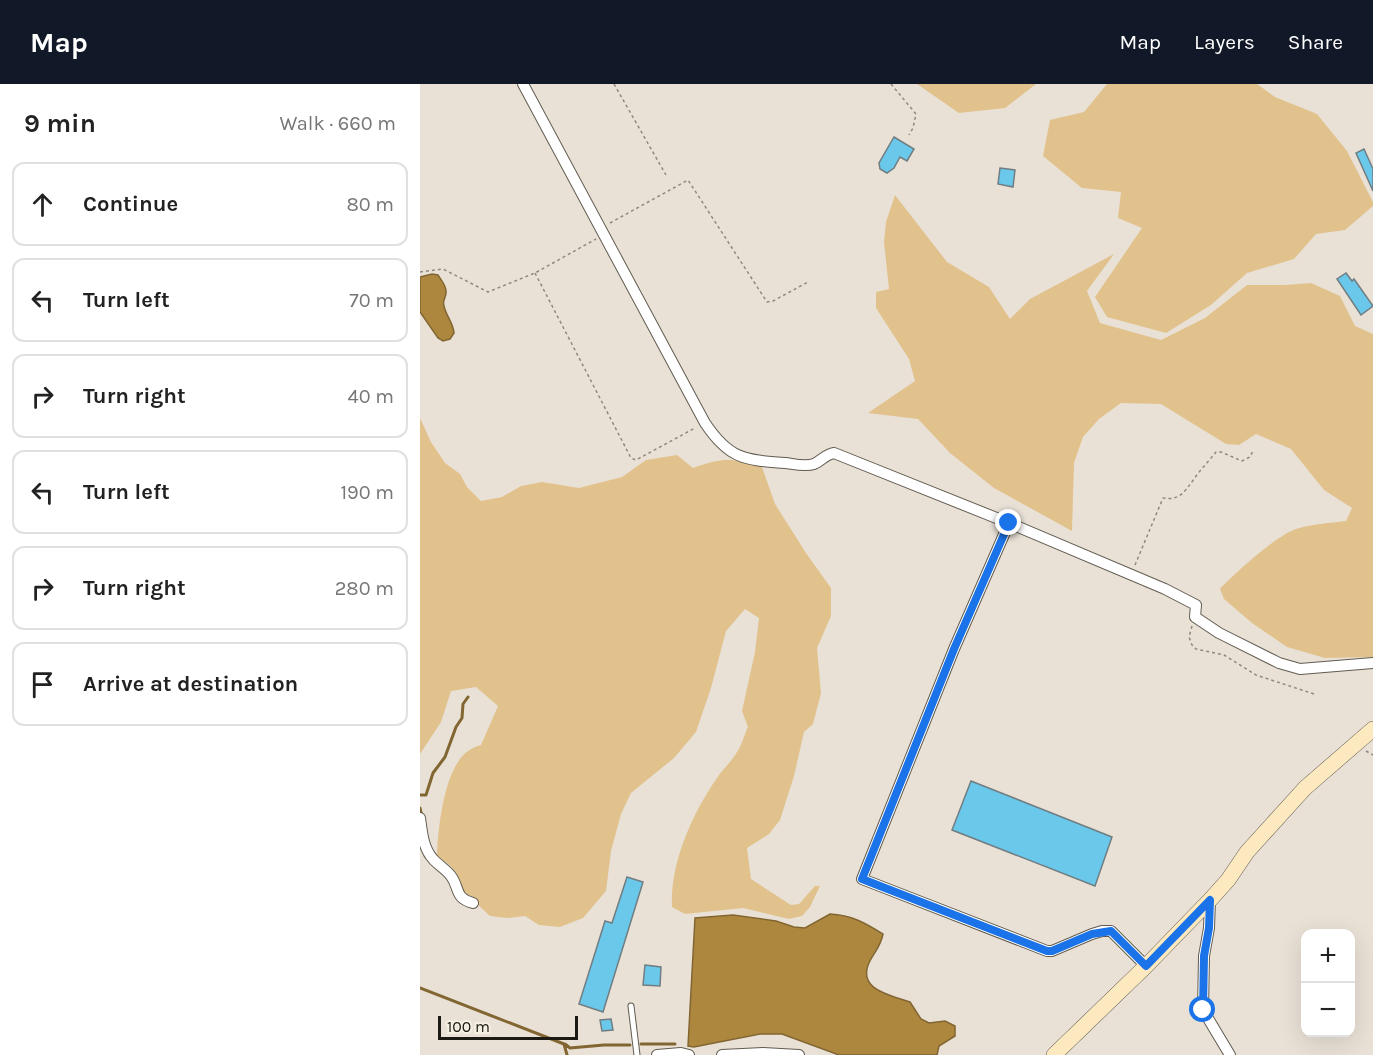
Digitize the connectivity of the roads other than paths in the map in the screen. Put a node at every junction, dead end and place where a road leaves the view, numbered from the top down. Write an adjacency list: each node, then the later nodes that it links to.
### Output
1 (523, 84): 2 (street)
2 (1009, 523): 3 (street); 8 (street)
3 (1373, 663)
4 (1373, 729): 6 (street)
5 (420, 818): 7 (street)
6 (1210, 900): 8 (street); 16 (street)
7 (473, 903)
8 (1146, 966): 15 (street)
9 (631, 1006): 10 (lane)
10 (637, 1055)
11 (657, 1055): 12 (street)
12 (689, 1055)
13 (722, 1055): 14 (street)
14 (799, 1055)
15 (1054, 1055)
16 (1230, 1055)

